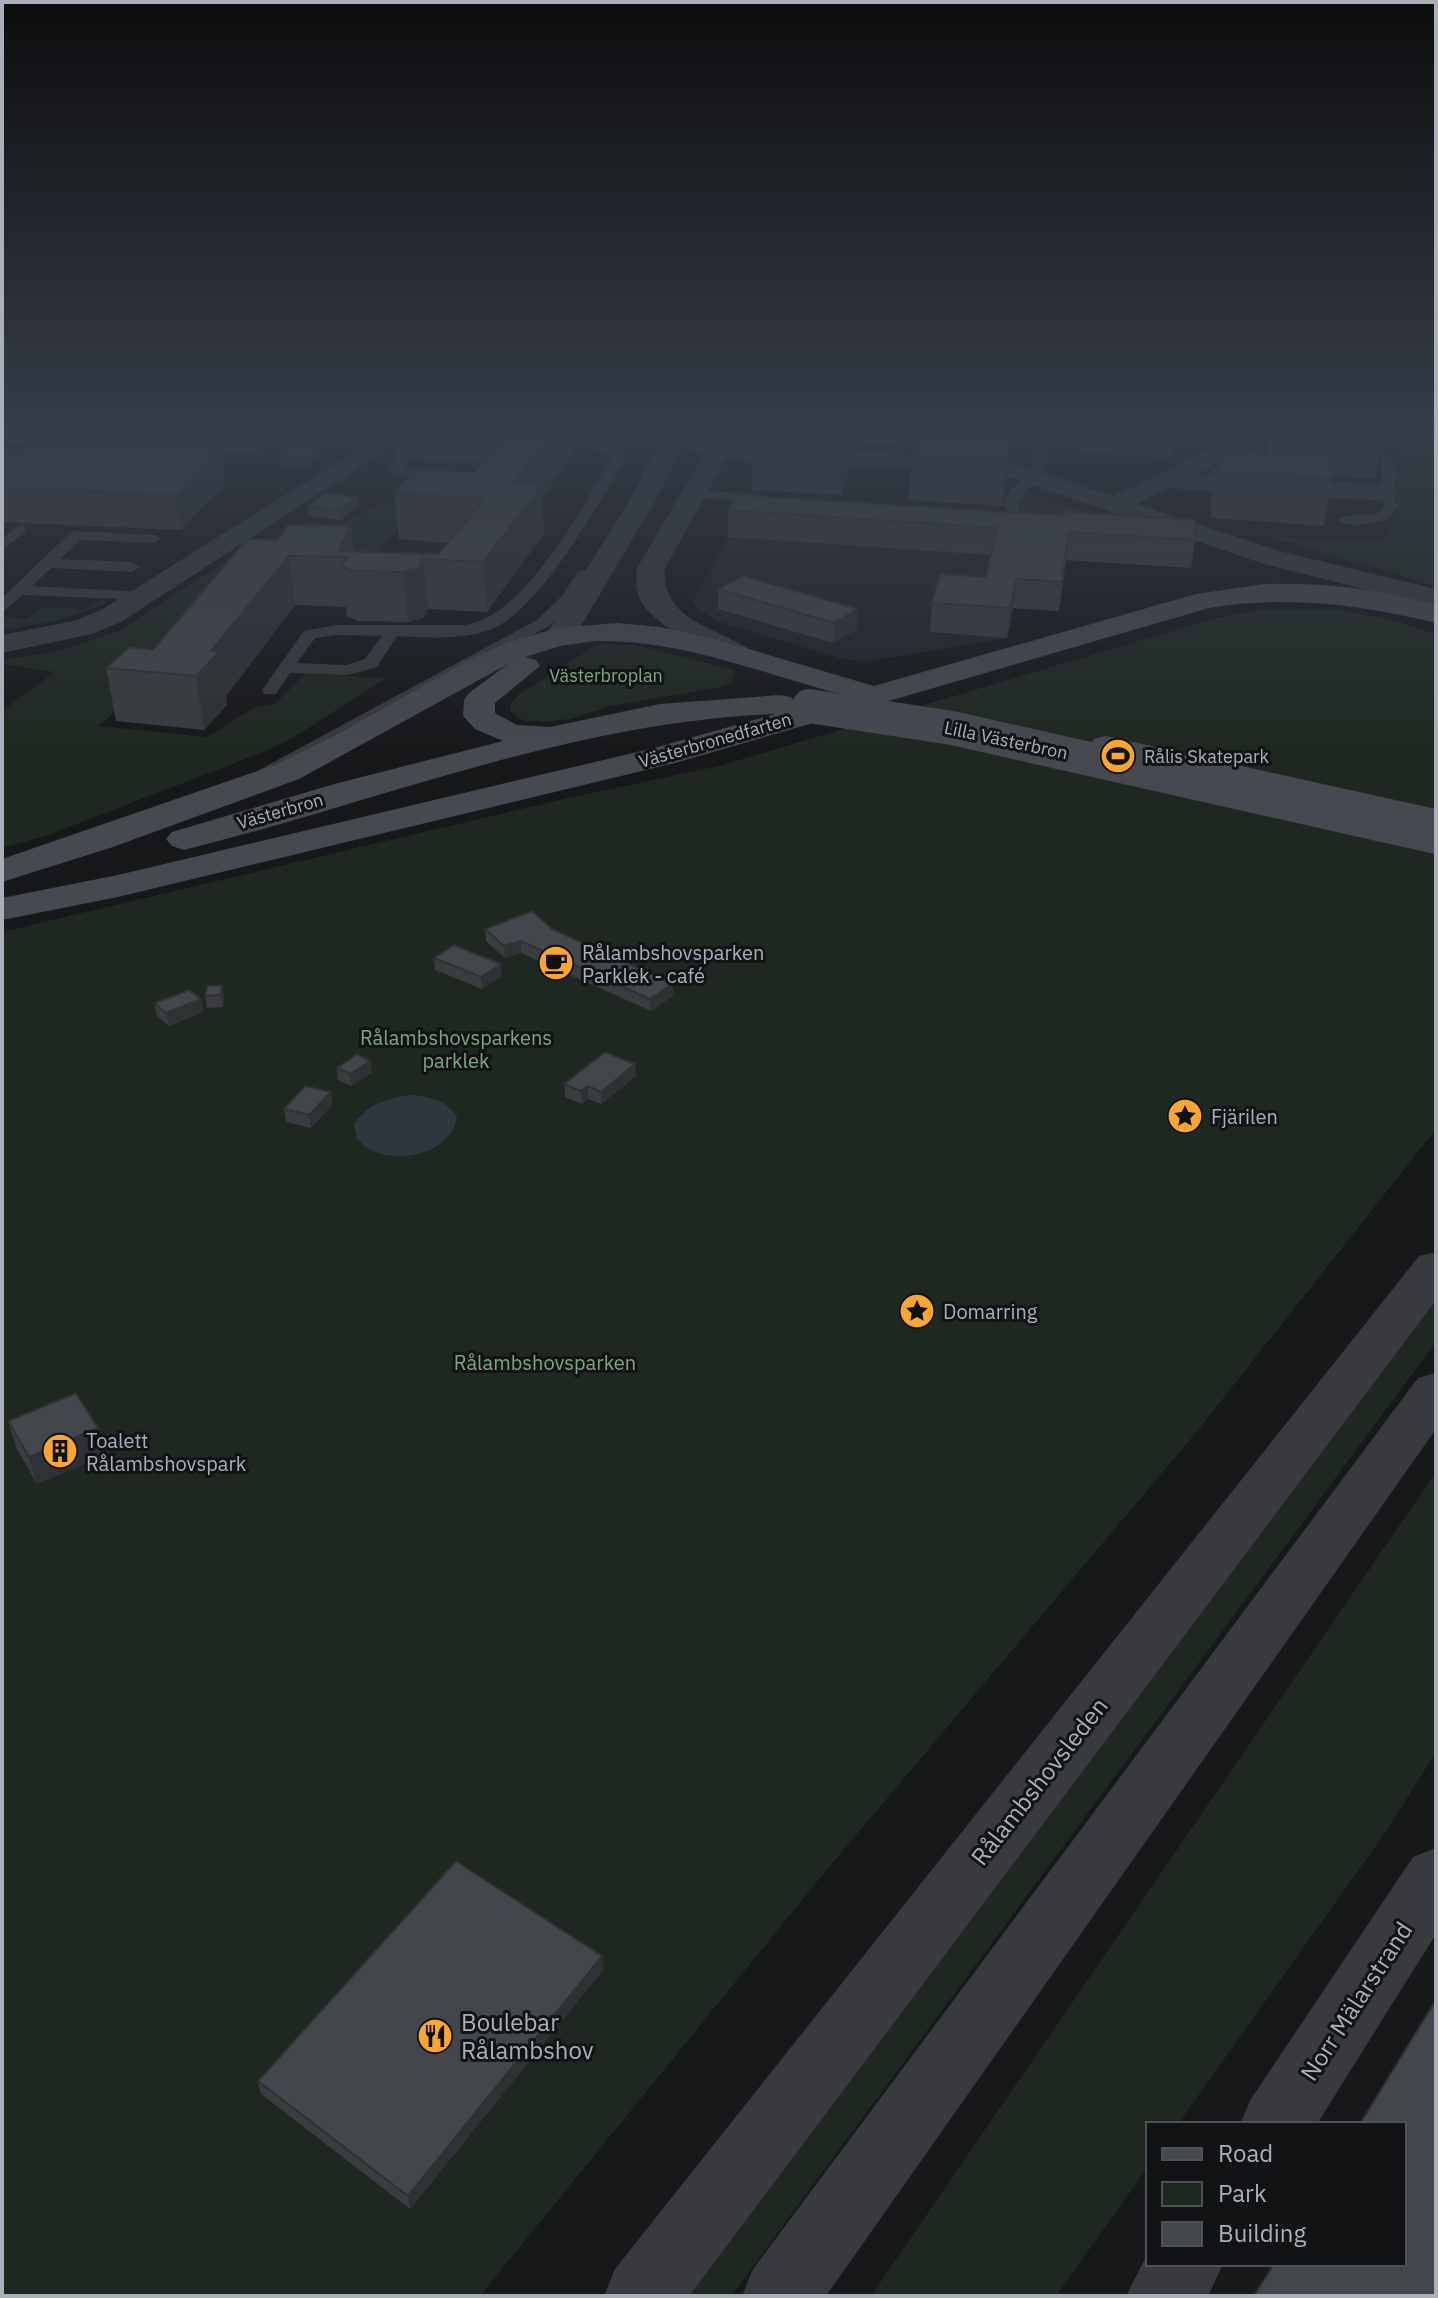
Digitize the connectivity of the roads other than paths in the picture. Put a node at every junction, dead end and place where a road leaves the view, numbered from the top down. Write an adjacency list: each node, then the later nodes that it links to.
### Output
1 (243, 534): 11 (street)
2 (570, 534): 14 (lane)
3 (608, 534): 22 (lane)
4 (622, 534): 15 (street)
5 (671, 534): 17 (street)
6 (1193, 534): 13 (street)
7 (154, 539): 8 (lane)
8 (47, 563): 9 (lane); 10 (lane)
9 (132, 567)
10 (19, 590): 11 (lane); 12 (lane)
11 (144, 597): 16 (street)
12 (2, 607)
13 (1432, 607): 27 (main road, Västerbronedfarten)
14 (393, 631): 18 (lane); 18 (lane)
15 (560, 636): 17 (main road); 21 (main road); 22 (main road, Västerbron)
16 (2, 644)
17 (749, 659): 20 (main road); 23 (main road, Lilla Västerbron)
18 (286, 668): 19 (lane)
19 (270, 690)
20 (620, 721): 21 (main road); 24 (main road, Lilla Västerbron, bridge)
21 (560, 736): 26 (main road, Västerbron)
22 (216, 798): 25 (main road, Västerbron)
23 (1436, 819)
24 (1436, 837)
25 (2, 871)
26 (2, 895)
27 (2, 909)
28 (1436, 1267): 33 (street, Rålambshovsleden)
29 (1436, 1391): 34 (street)
30 (1436, 1877): 31 (street, Norr Mälarstrand)
31 (1277, 2122)
32 (1184, 2266): 35 (street)
33 (642, 2296)
34 (780, 2296)
35 (1164, 2296)

